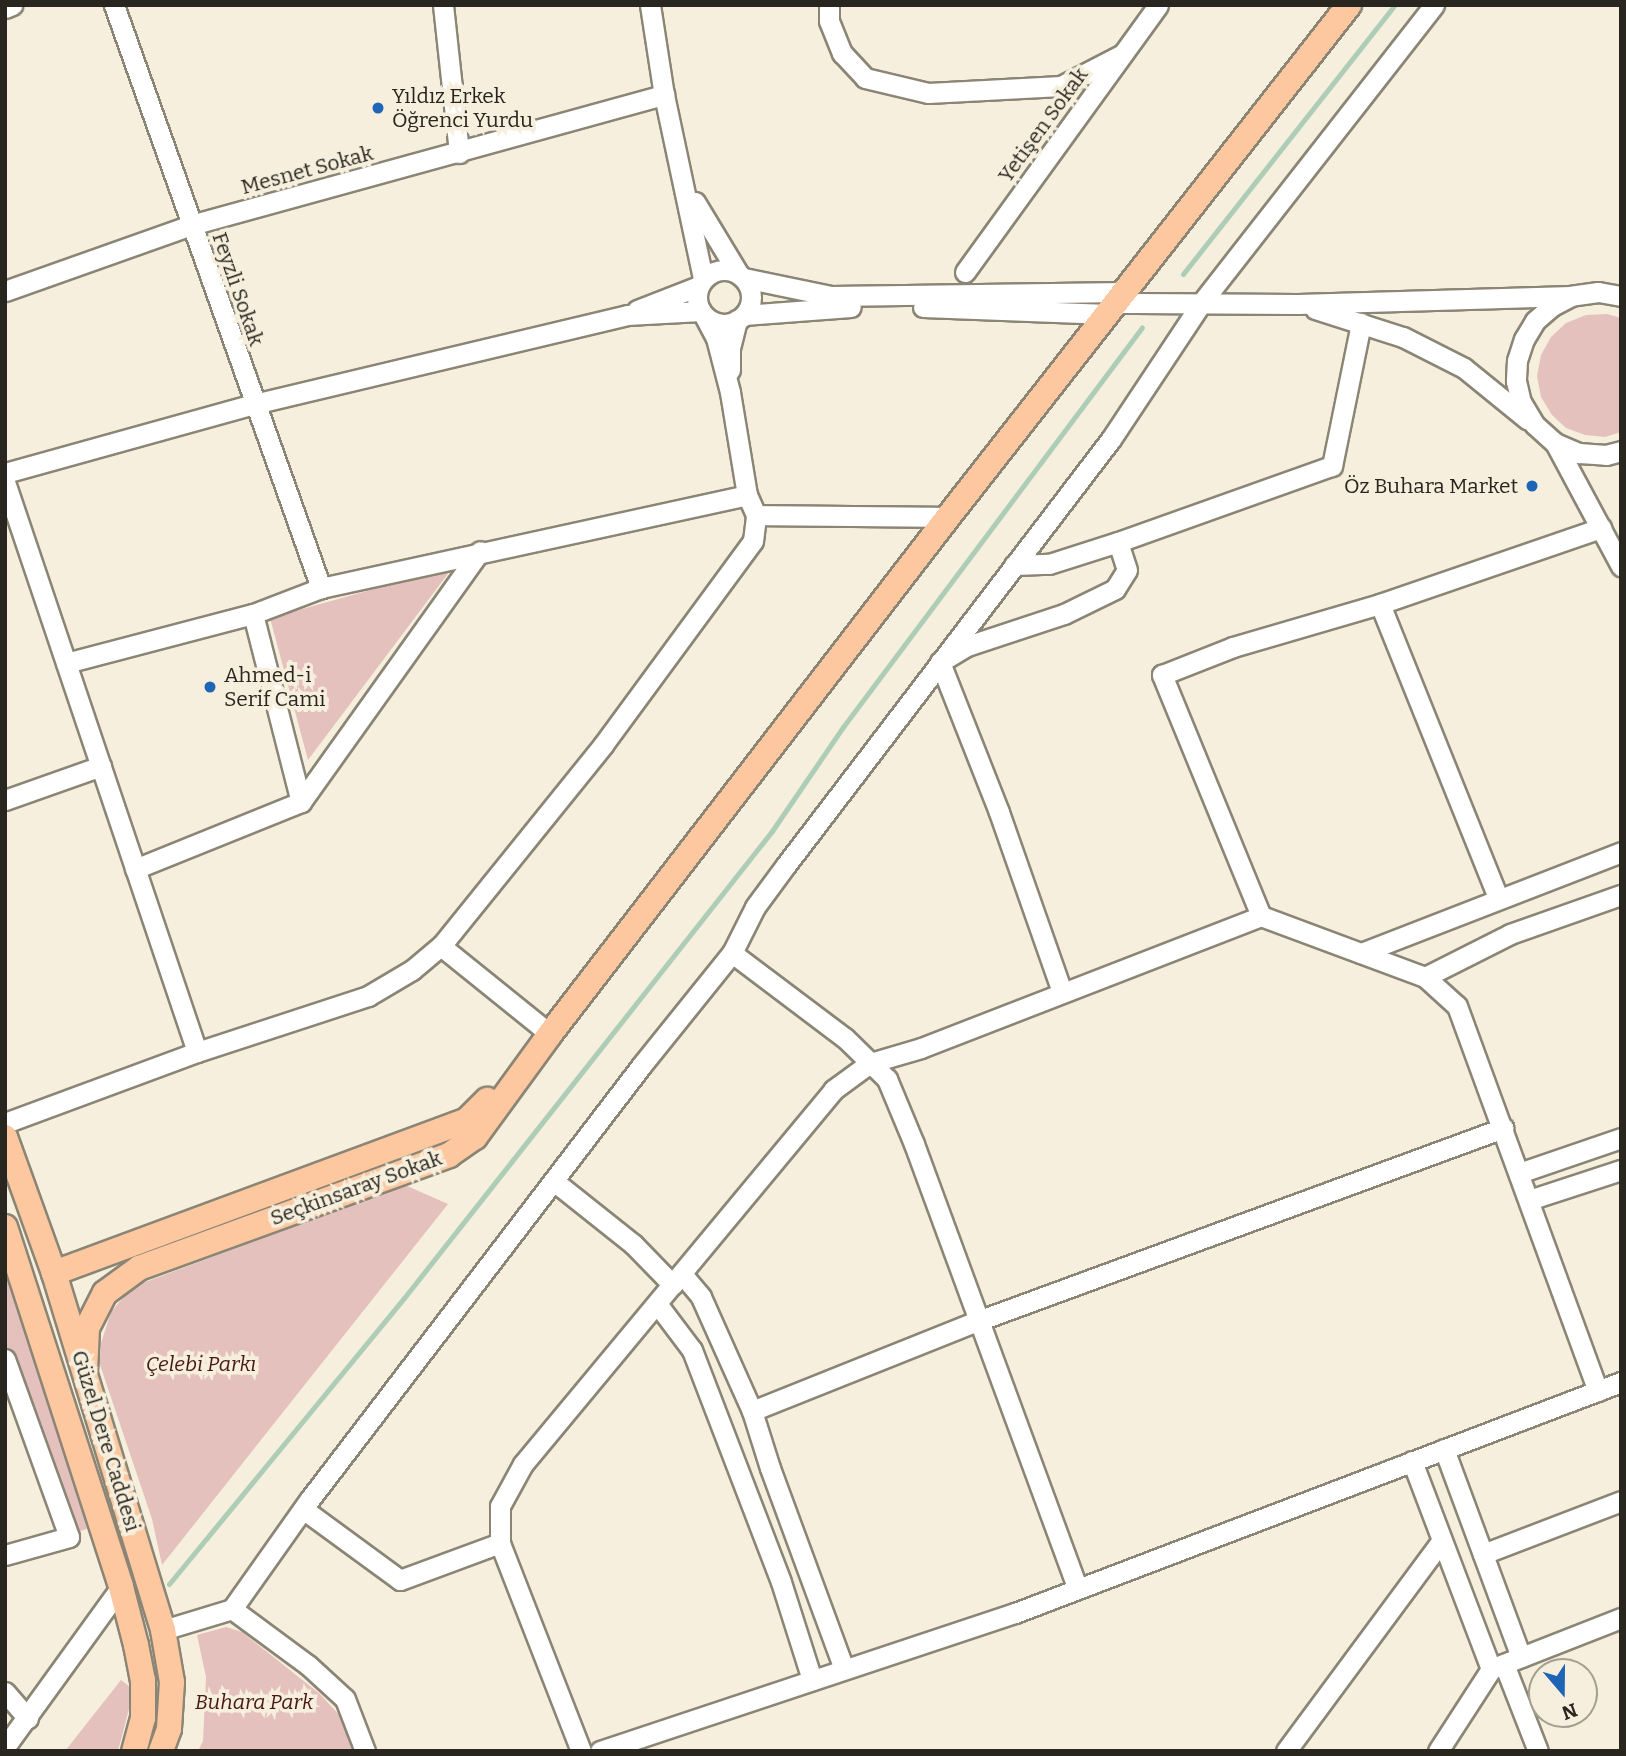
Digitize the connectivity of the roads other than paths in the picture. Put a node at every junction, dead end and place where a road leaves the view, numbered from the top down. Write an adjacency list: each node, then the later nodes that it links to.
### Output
1 (12, 5): 9 (street)
2 (114, 5): 14 (street, Feyzli Sokak)
3 (650, 5): 11 (street)
4 (829, 5): 10 (street)
5 (1158, 5): 10 (street, Yetişen Sokak)
6 (1349, 5): 24 (main road)
7 (1434, 5): 23 (street)
8 (440, 6): 12 (street)
9 (5, 8)
10 (1121, 55): 15 (street, Yetişen Sokak)
11 (664, 95): 12 (street, Mesnet Sokak); 13 (street)
12 (459, 153): 14 (street, Mesnet Sokak)
13 (685, 182): 16 (street); 17 (street)
14 (191, 225): 19 (street, Mesnet Sokak); 31 (street, Feyzli Sokak)
15 (965, 272)
16 (741, 276): 17 (street); 24 (street); 28 (street)
17 (701, 282): 26 (street); 27 (street)
18 (1621, 284): 20 (street)
19 (5, 291)
20 (1596, 292): 21 (street); 22 (street)
21 (1571, 296): 25 (street); 32 (street)
22 (1621, 296)
23 (1202, 302): 24 (street); 25 (street); 43 (street)
24 (1116, 303): 28 (street); 39 (main road)
25 (1298, 304): 29 (street)
26 (703, 314): 27 (street); 28 (street); 30 (street)
27 (627, 315): 31 (street)
28 (741, 317): 30 (street)
29 (1361, 323): 32 (street); 41 (street)
30 (730, 392): 37 (street)
31 (254, 404): 35 (street); 45 (street, Feyzli Sokak)
32 (1535, 425): 33 (street)
33 (1555, 443): 34 (street); 40 (street)
34 (1621, 451)
35 (5, 473)
36 (5, 482): 49 (street)
37 (747, 495): 38 (street); 42 (street)
38 (755, 515): 39 (street); 58 (street)
39 (948, 517): 63 (main road)
40 (1601, 528): 44 (street); 46 (street)
41 (1118, 542): 43 (street); 48 (street)
42 (480, 551): 45 (street); 52 (street)
43 (1014, 565): 48 (street)
44 (1621, 566)
45 (321, 587): 47 (street)
46 (1380, 604): 56 (street); 57 (street)
47 (253, 614): 49 (street); 52 (street)
48 (940, 662): 59 (street); 62 (street)
49 (66, 663): 50 (street)
50 (101, 766): 51 (street); 54 (street)
51 (5, 800)
52 (301, 802): 54 (street)
53 (1621, 852): 56 (street)
54 (135, 869): 64 (street)
55 (1621, 895): 61 (street)
56 (1498, 897): 60 (street)
57 (1261, 916): 60 (street); 62 (street)
58 (441, 946): 63 (street); 64 (street)
59 (732, 953): 65 (street); 72 (street)
60 (1361, 953): 61 (street)
61 (1425, 976): 67 (street)
62 (1062, 992): 65 (street)
63 (550, 1034): 75 (main road, Seçkinsaray Sokak); 80 (main road, Seçkinsaray Sokak)
64 (197, 1052): 66 (street)
65 (870, 1063): 76 (street); 78 (street)
66 (5, 1123)
67 (1503, 1128): 71 (street); 78 (street)
68 (5, 1138): 75 (main road, Güzel Dere Caddesi)
69 (1621, 1138): 71 (street)
70 (1621, 1170): 73 (street)
71 (1519, 1173): 73 (street)
72 (555, 1182): 76 (street); 87 (street)
73 (1529, 1200): 82 (street)
74 (5, 1227): 92 (main road, Güzel Dere Caddesi)
75 (54, 1273): 80 (main road, Güzel Dere Caddesi)
76 (677, 1280): 77 (street); 83 (street)
77 (658, 1305): 89 (street); 99 (street)
78 (981, 1320): 83 (street); 93 (street)
79 (5, 1359): 91 (street)
80 (85, 1372): 96 (main road, Güzel Dere Caddesi)
81 (1621, 1382): 82 (street)
82 (1598, 1391): 84 (street)
83 (752, 1411): 98 (street)
84 (1444, 1449): 85 (street); 90 (street)
85 (1412, 1461): 88 (street); 93 (street)
86 (1621, 1502): 90 (street)
87 (303, 1509): 89 (street); 94 (street)
88 (1442, 1540): 97 (street); 108 (street)
89 (500, 1542): 106 (street)
90 (1483, 1554): 97 (street)
91 (5, 1555)
92 (121, 1587): 101 (street); 103 (main road, Güzel Dere Caddesi)
93 (1078, 1589): 98 (street)
94 (232, 1609): 96 (street); 105 (street)
95 (1621, 1618): 97 (street)
96 (163, 1630): 104 (main road, Güzel Dere Caddesi)
97 (1505, 1664): 109 (street); 110 (street)
98 (844, 1669): 99 (street)
99 (812, 1680): 107 (street)
100 (5, 1692): 101 (street)
101 (28, 1718): 102 (street)
102 (5, 1747)
103 (134, 1751)
104 (161, 1751)
105 (365, 1751)
106 (581, 1751)
107 (600, 1751)
108 (1286, 1751)
109 (1438, 1751)
110 (1538, 1751)

